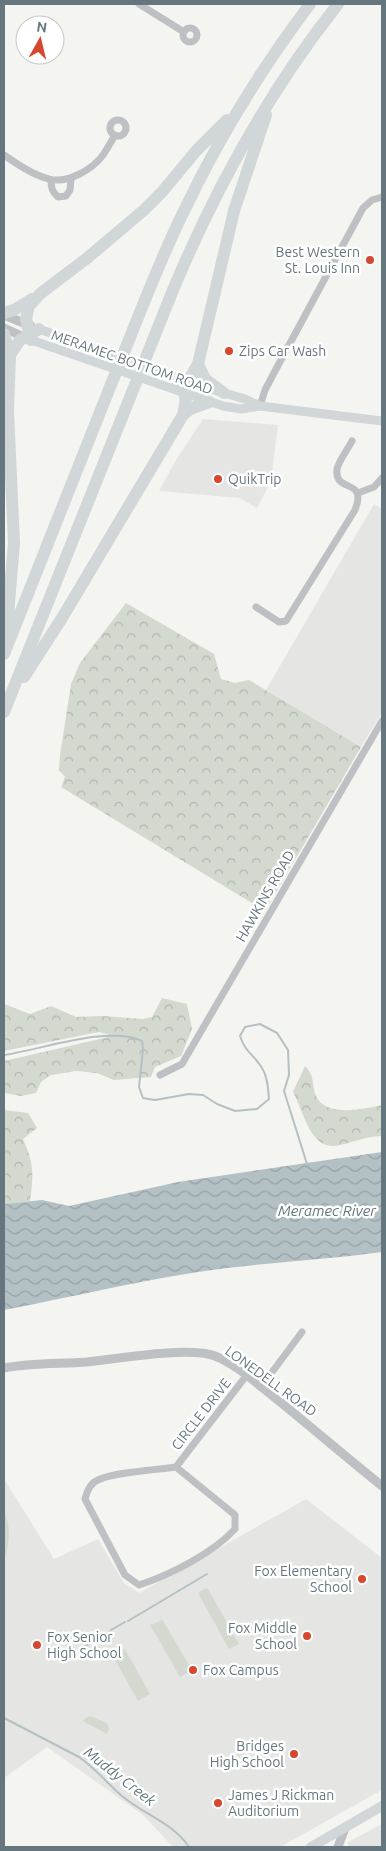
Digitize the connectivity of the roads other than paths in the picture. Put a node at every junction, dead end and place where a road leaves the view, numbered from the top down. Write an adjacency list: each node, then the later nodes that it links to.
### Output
1 (139, 4): 4 (street)
2 (310, 4): 6 (highway)
3 (338, 4): 5 (highway)
4 (184, 32)
5 (271, 98): 18 (highway); 30 (highway)
6 (239, 108): 12 (highway); 29 (highway)
7 (115, 135): 9 (street)
8 (4, 155): 10 (street)
9 (71, 179): 10 (street); 10 (street)
10 (51, 180)
11 (382, 197): 22 (street)
12 (41, 294): 13 (highway); 15 (highway)
13 (4, 314): 15 (street, MERAMEC BOTTOM ROAD)
14 (4, 328): 15 (street, MERAMEC BOTTOM ROAD)
15 (30, 333): 17 (highway); 19 (main road, MERAMEC BOTTOM ROAD); 19 (main road, MERAMEC BOTTOM ROAD)
16 (4, 334): 17 (highway)
17 (10, 355): 29 (highway)
18 (198, 364): 19 (highway); 20 (highway)
19 (178, 385): 20 (main road, MERAMEC BOTTOM ROAD); 21 (main road, MERAMEC BOTTOM ROAD); 23 (highway)
20 (224, 393): 22 (main road, MERAMEC BOTTOM ROAD)
21 (209, 402): 22 (main road, MERAMEC BOTTOM ROAD); 23 (highway)
22 (260, 406): 24 (main road, MERAMEC BOTTOM ROAD)
23 (182, 415): 30 (highway)
24 (382, 421)
25 (352, 441): 27 (street)
26 (382, 478): 27 (street)
27 (358, 493): 28 (street)
28 (256, 607)
29 (4, 653)
30 (6, 706)
31 (382, 721): 32 (street, HAWKINS ROAD)
32 (160, 1075)
33 (302, 1332): 36 (street)
34 (4, 1368): 35 (street, LONEDELL ROAD)
35 (246, 1376): 36 (street, LONEDELL ROAD); 37 (street, CIRCLE DRIVE)
36 (261, 1387): 38 (street, LONEDELL ROAD)
37 (176, 1467): 37 (street, CIRCLE DRIVE)
38 (382, 1486)
39 (382, 1806): 40 (main road)
40 (346, 1828): 41 (main road); 43 (street)
41 (323, 1844): 42 (main road)
42 (311, 1847)
43 (338, 1847)

